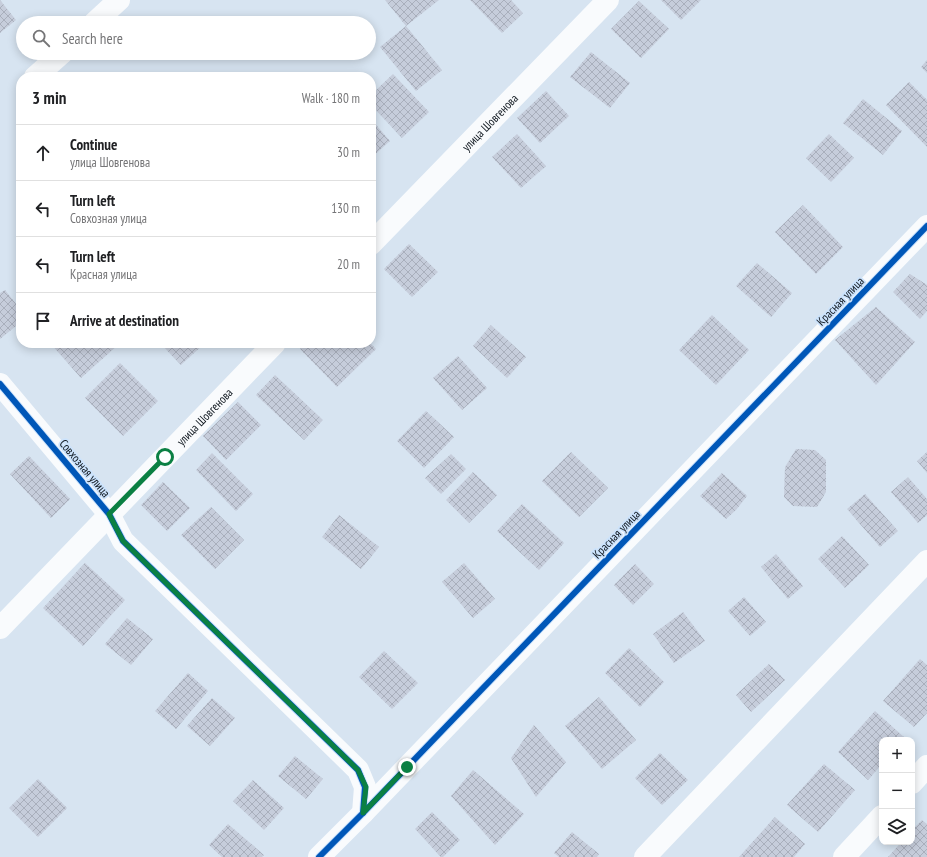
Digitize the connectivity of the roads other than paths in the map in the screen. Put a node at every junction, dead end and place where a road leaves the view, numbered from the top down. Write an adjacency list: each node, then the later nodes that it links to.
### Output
1 (119, 0): 3 (street)
2 (608, 0): 7 (street, улица Шовгенова)
3 (102, 16)
4 (54, 60): 5 (street)
5 (41, 72)
6 (927, 226): 15 (street, Красная улица)
7 (376, 239)
8 (270, 348): 10 (street, улица Шовгенова)
9 (0, 384): 10 (street, Совхозная улица)
10 (109, 514): 12 (street, улица Шовгенова); 15 (street, Совхозная улица)
11 (927, 561): 18 (street)
12 (0, 628)
13 (927, 766): 14 (street)
14 (915, 780)
15 (363, 813): 17 (street, Красная улица)
16 (879, 819): 19 (street)
17 (319, 857)
18 (645, 857)
19 (844, 857)

